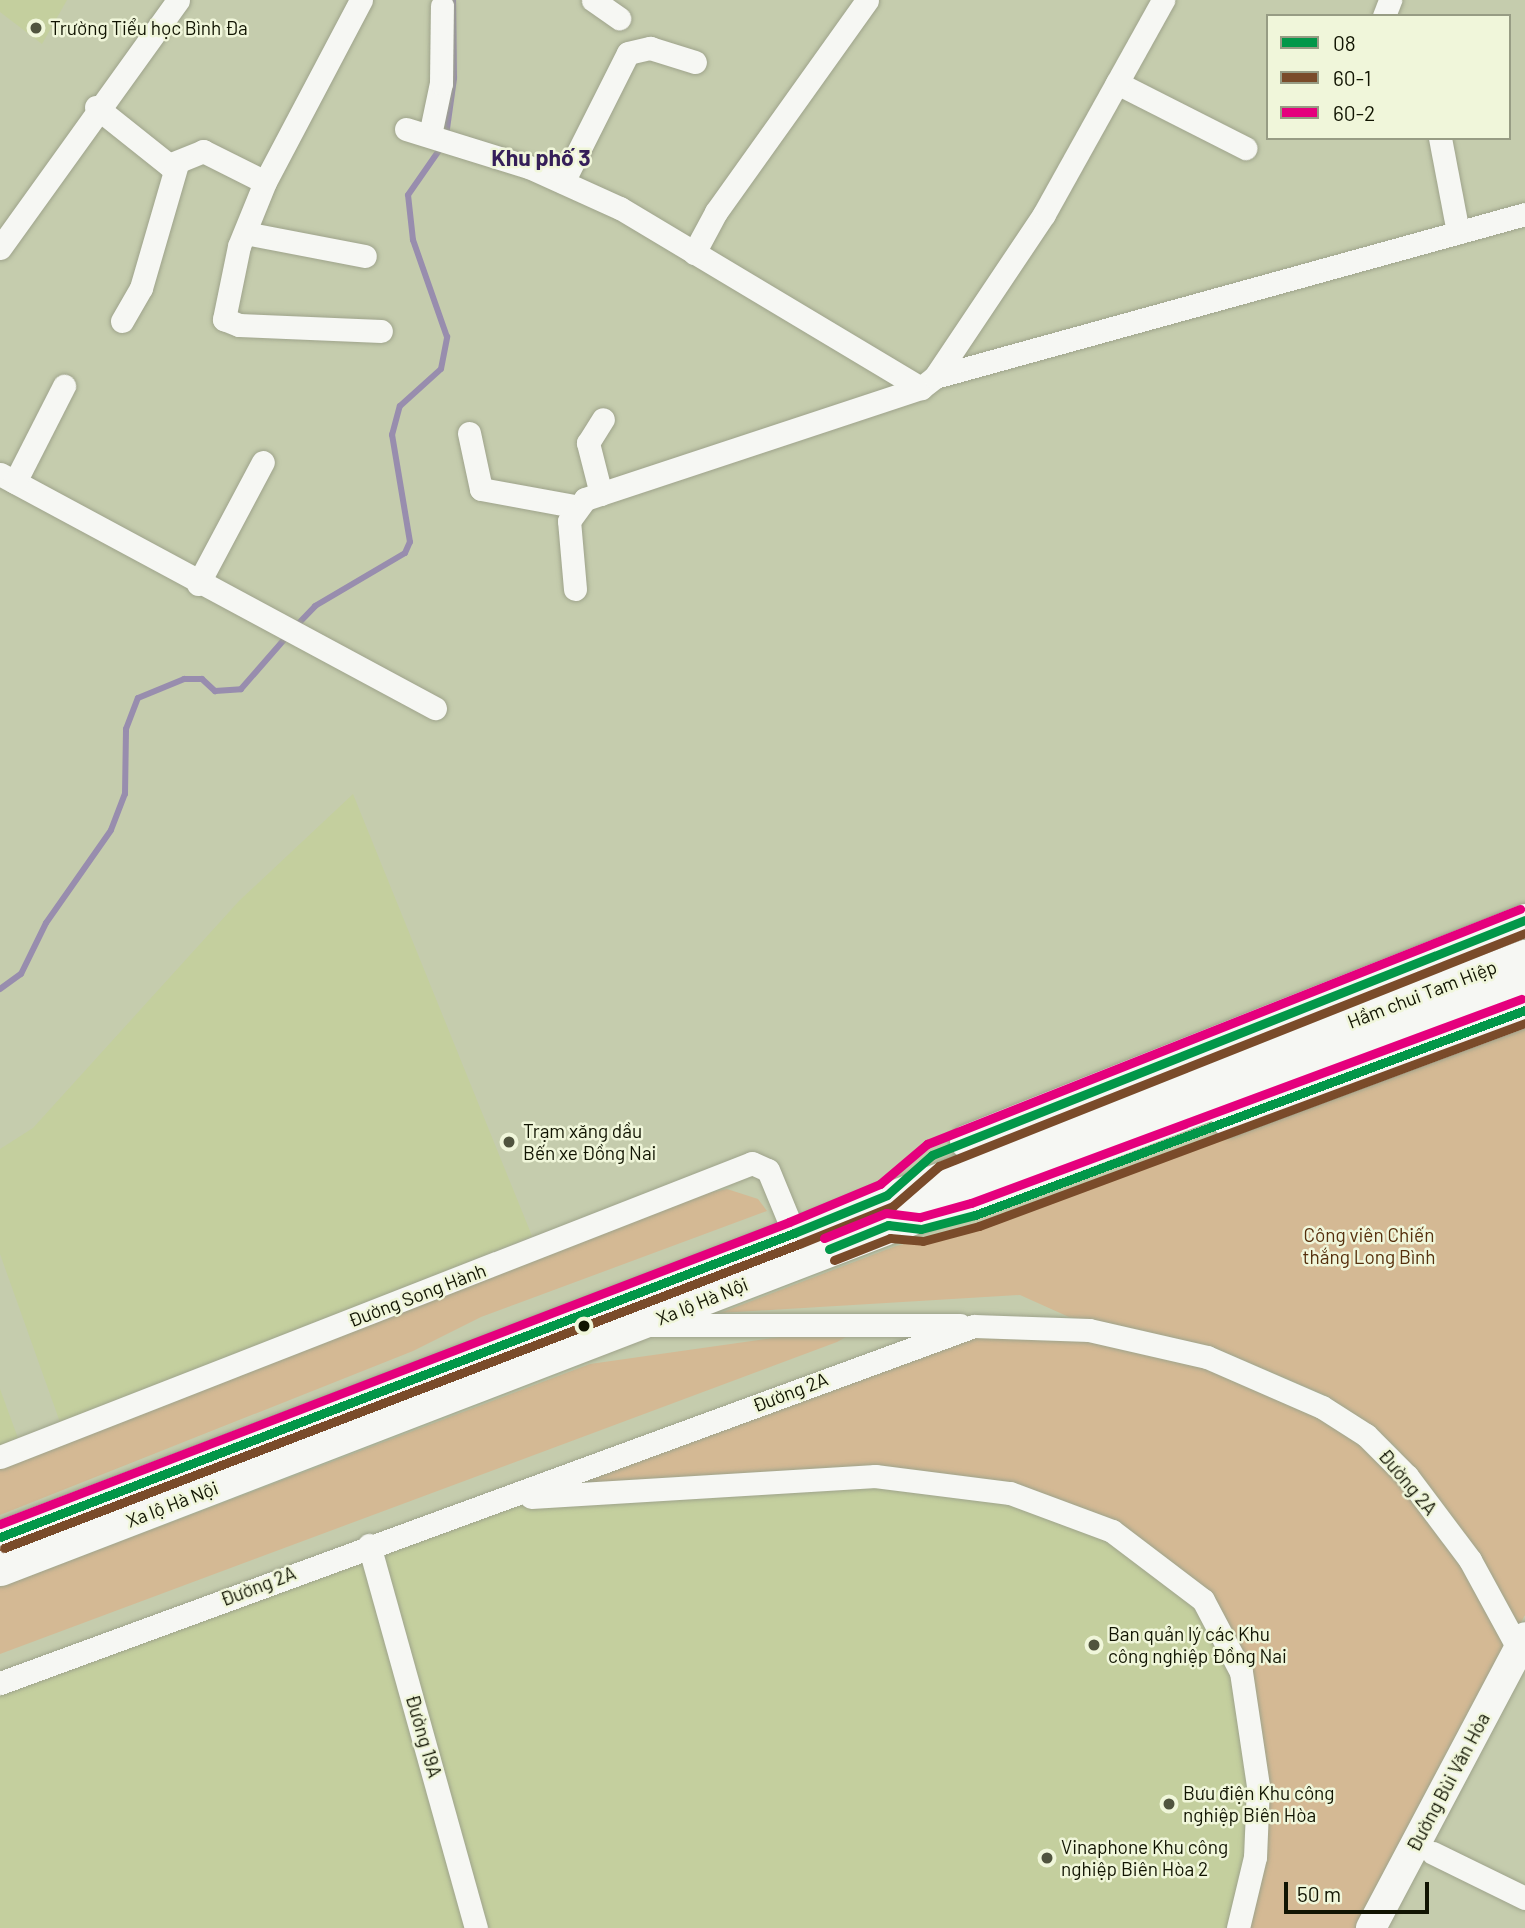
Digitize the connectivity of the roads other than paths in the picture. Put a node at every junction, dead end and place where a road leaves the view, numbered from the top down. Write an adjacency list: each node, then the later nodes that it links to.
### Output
1 (178, 0): 10 (street)
2 (361, 0): 16 (street)
3 (593, 0): 7 (street)
4 (867, 0): 22 (street)
5 (1163, 0): 9 (street)
6 (442, 6): 12 (street)
7 (619, 18)
8 (695, 62): 17 (street)
9 (1117, 83): 14 (street); 26 (street)
10 (96, 107): 15 (street); 21 (street)
11 (406, 129): 12 (street)
12 (430, 135): 17 (street)
13 (1440, 140): 19 (street)
14 (1245, 148)
15 (177, 164): 16 (street); 24 (street)
16 (265, 182): 20 (street)
17 (562, 182): 22 (street)
18 (1525, 214): 19 (street)
19 (1458, 232): 26 (street)
20 (245, 233): 23 (street); 25 (street)
21 (0, 248)
22 (694, 253): 26 (street)
23 (365, 256)
24 (122, 321)
25 (381, 331)
26 (928, 383): 32 (street)
27 (64, 386): 31 (street)
28 (603, 419): 32 (street)
29 (469, 433): 33 (street)
30 (263, 462): 34 (street)
31 (7, 478): 34 (street)
32 (601, 494): 33 (street)
33 (574, 506): 35 (street)
34 (198, 584): 36 (street)
35 (575, 589)
36 (435, 708)
37 (1525, 920): 41 (highway, Xa lộ Hà Nội)
38 (1525, 956): 41 (highway, Hầm chui Tam Hiệp)
39 (1525, 982): 41 (highway, Hầm chui Tam Hiệp)
40 (1525, 1010): 41 (highway, Xa lộ Hà Nội)
41 (888, 1210): 42 (highway, Xa lộ Hà Nội); 43 (highway, Xa lộ Hà Nội)
42 (794, 1233): 45 (street, Đường Song Hành); 47 (highway, Xa lộ Hà Nội)
43 (642, 1325): 44 (street); 49 (highway, Xa lộ Hà Nội)
44 (974, 1326): 46 (street, Đường 2A); 50 (street, Đường 2A)
45 (0, 1457)
46 (505, 1499): 48 (street, Đường 2A); 56 (street)
47 (0, 1537)
48 (369, 1545): 52 (street, Đường 2A); 55 (street, Đường 19A)
49 (0, 1569)
50 (1517, 1641): 57 (main road, Đường Bùi Văn Hòa)
51 (1525, 1680): 53 (main road, Đường Bùi Văn Hòa)
52 (0, 1683)
53 (1433, 1853): 54 (street); 58 (main road, Đường Bùi Văn Hòa)
54 (1525, 1898)
55 (476, 1928)
56 (1238, 1928)
57 (1371, 1928)
58 (1393, 1928)

